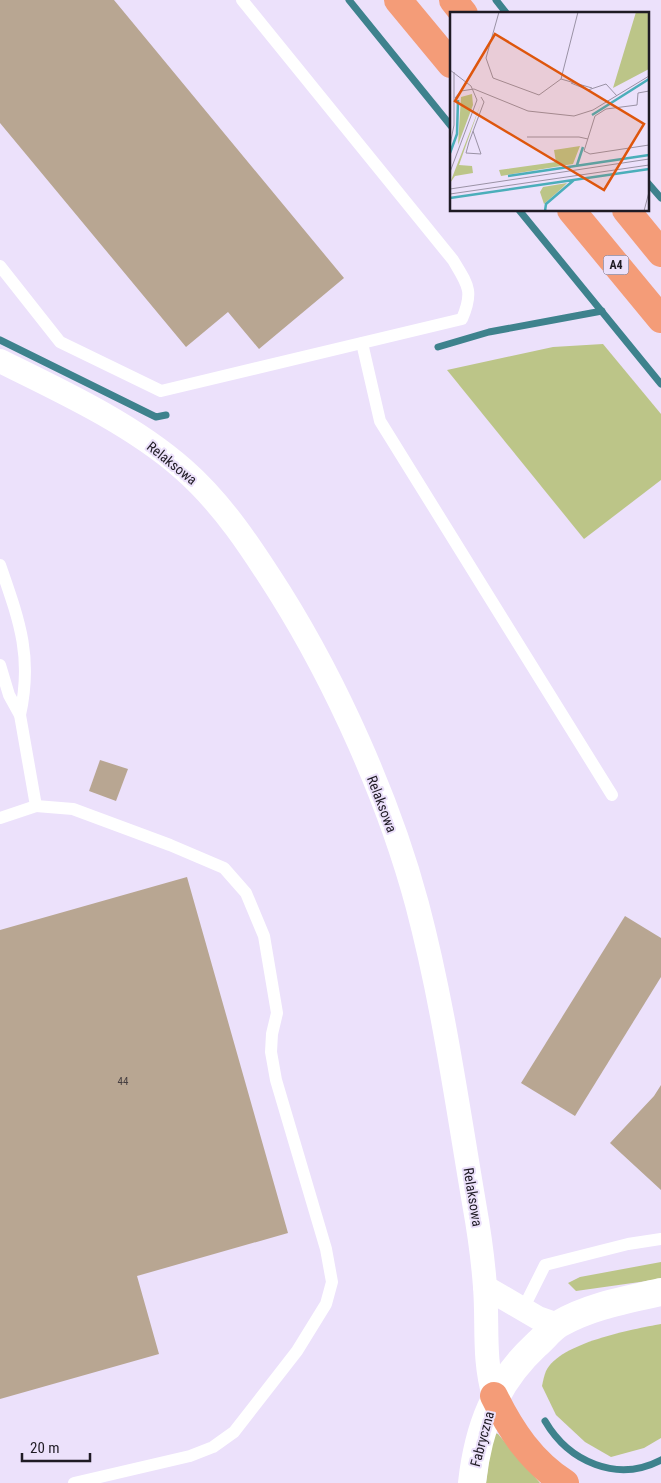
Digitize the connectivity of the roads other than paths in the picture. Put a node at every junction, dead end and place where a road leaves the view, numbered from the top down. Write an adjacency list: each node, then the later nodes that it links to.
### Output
1 (242, 0): 11 (lane)
2 (398, 0): 5 (highway)
3 (453, 0): 4 (highway)
4 (462, 12)
5 (450, 63)
6 (572, 211): 10 (highway, A4)
7 (627, 211): 8 (highway)
8 (661, 253)
9 (0, 266): 11 (lane)
10 (661, 320)
11 (362, 343): 16 (lane)
12 (0, 361): 20 (street, Relaksowa)
13 (0, 565): 15 (lane)
14 (0, 665): 15 (lane)
15 (20, 716): 17 (lane)
16 (612, 795)
17 (36, 806): 18 (lane); 25 (lane)
18 (0, 818)
19 (661, 1239): 22 (lane)
20 (486, 1287): 22 (street); 24 (street, Relaksowa)
21 (661, 1292): 23 (main road, Fabryczna)
22 (523, 1309): 23 (street)
23 (558, 1325): 24 (main road, Fabryczna)
24 (494, 1396): 26 (main road, Fabryczna); 27 (highway)
25 (74, 1483)
26 (472, 1483)
27 (565, 1483)

